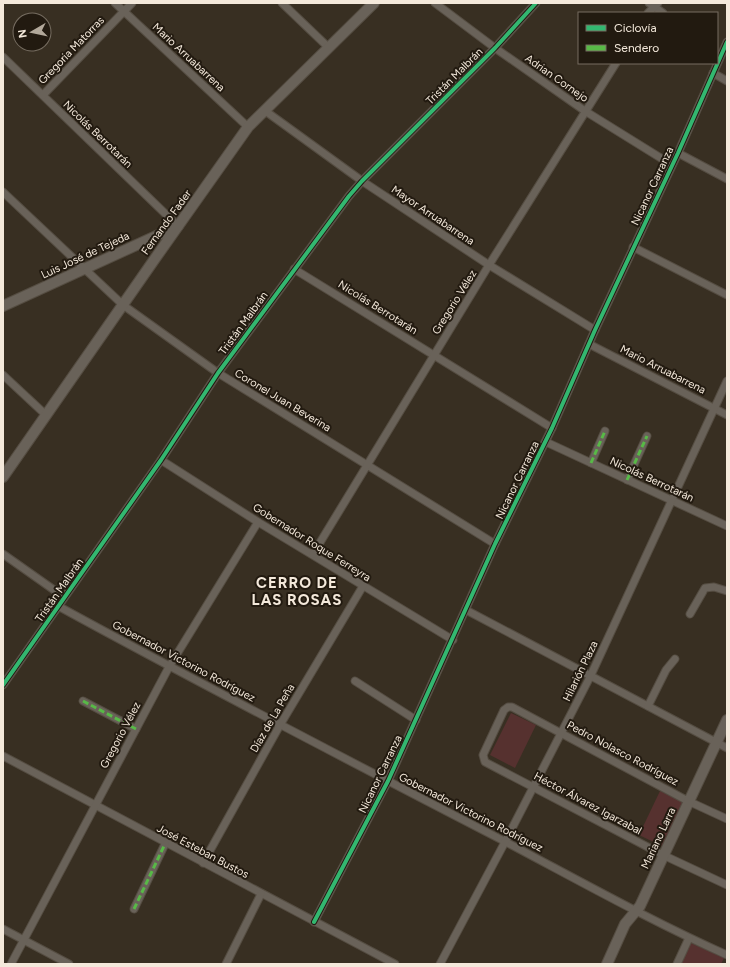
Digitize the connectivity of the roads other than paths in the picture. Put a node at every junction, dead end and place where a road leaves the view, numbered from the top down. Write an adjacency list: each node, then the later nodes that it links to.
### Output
1 (115, 3): 8 (street, Mario Arruabarrena)
2 (132, 3): 8 (street, Gregoria Matorras)
3 (282, 3): 11 (street)
4 (435, 3): 12 (street, Adrian Cornejo)
5 (536, 3): 12 (street, Tristán Malbrán)
6 (370, 4): 11 (main road, Fernando Fader)
7 (654, 4): 9 (street)
8 (124, 11): 19 (street, Gregoria Matorras); 22 (street, Mario Arruabarrena)
9 (662, 12)
10 (727, 42): 13 (street, Nicanor Carranza)
11 (328, 47): 20 (main road, Fernando Fader)
12 (495, 48): 21 (street, Adrian Cornejo); 26 (street, Tristán Malbrán)
13 (719, 51)
14 (3, 57): 19 (street, Nicolás Berrotarán)
15 (615, 64): 21 (street, Gregorio Vélez)
16 (715, 64): 17 (street, Nicanor Carranza)
17 (713, 73): 18 (street); 23 (street, Nicanor Carranza)
18 (727, 81)
19 (43, 96): 28 (street, Nicolás Berrotarán)
20 (264, 110): 22 (main road, Fernando Fader); 26 (street, Mayor Arruabarrena)
21 (585, 112): 24 (street, Adrian Cornejo); 30 (street, Gregorio Vélez)
22 (248, 128): 28 (main road, Fernando Fader)
23 (678, 153): 24 (street, Nicanor Carranza); 25 (street)
24 (672, 166): 29 (street, Nicanor Carranza)
25 (727, 179)
26 (362, 181): 30 (street, Mayor Arruabarrena); 32 (street, Tristán Malbrán)
27 (3, 192): 31 (street, Coronel Juan Beverina)
28 (178, 226): 31 (main road, Luis José de Tejeda); 34 (main road, Fernando Fader)
29 (633, 247): 33 (street); 36 (street, Nicanor Carranza)
30 (489, 265): 36 (street, Mayor Arruabarrena); 38 (street, Gregorio Vélez)
31 (83, 269): 34 (street, Coronel Juan Beverina); 35 (main road, Luis José de Tejeda)
32 (294, 269): 38 (street, Nicolás Berrotarán); 39 (street, Tristán Malbrán)
33 (727, 295)
34 (123, 305): 39 (street, Coronel Juan Beverina); 43 (main road, Fernando Fader)
35 (3, 306)
36 (595, 330): 37 (street, Nicanor Carranza)
37 (589, 344): 42 (street, Mario Arruabarrena); 45 (street, Nicanor Carranza)
38 (434, 355): 45 (street, Nicolás Berrotarán); 51 (street, Gregorio Vélez)
39 (218, 373): 49 (street, Tristán Malbrán); 51 (street, Coronel Juan Beverina)
40 (3, 375): 43 (street)
41 (727, 381): 42 (street, Hilarión Plaza)
42 (715, 408): 44 (street, Mario Arruabarrena); 54 (street, Hilarión Plaza)
43 (46, 415): 52 (main road, Fernando Fader)
44 (727, 415)
45 (552, 428): 48 (street, Nicanor Carranza)
46 (605, 432): 50 (street)
47 (647, 436): 53 (street)
48 (546, 442): 50 (street, Nicolás Berrotarán); 57 (street, Nicanor Carranza)
49 (161, 460): 55 (street, Gobernador Roque Ferreyra); 62 (street, Tristán Malbrán)
50 (591, 463): 53 (street, Nicolás Berrotarán)
51 (367, 464): 57 (street, Coronel Juan Beverina); 59 (street, Gregorio Vélez)
52 (3, 477)
53 (627, 480): 54 (street, Nicolás Berrotarán)
54 (672, 500): 56 (street, Nicolás Berrotarán); 69 (street, Hilarión Plaza)
55 (258, 522): 59 (street, Gobernador Roque Ferreyra); 68 (street, Gregorio Vélez)
56 (727, 526)
57 (495, 544): 64 (street, Nicanor Carranza)
58 (3, 554): 62 (street)
59 (313, 554): 60 (street, Gobernador Roque Ferreyra)
60 (363, 586): 66 (street, Gobernador Roque Ferreyra); 76 (street, Díaz de La Peña)
61 (727, 592): 65 (street)
62 (64, 597): 63 (street, Tristán Malbrán)
63 (58, 606): 68 (street, Gobernador Victorino Rodríguez); 71 (street, Tristán Malbrán)
64 (466, 610): 66 (street, Nicanor Carranza); 69 (street)
65 (690, 614)
66 (453, 640): 74 (street, Nicanor Carranza)
67 (675, 659): 73 (street)
68 (169, 667): 76 (street, Gobernador Victorino Rodríguez); 77 (street, Gregorio Vélez)
69 (590, 676): 73 (street); 78 (street, Hilarión Plaza)
70 (355, 681): 74 (street)
71 (3, 685)
72 (83, 701): 77 (street)
73 (648, 706): 79 (street)
74 (416, 720): 83 (street, Nicanor Carranza)
75 (727, 720): 79 (main road, Mariano Larra)
76 (280, 725): 83 (street, Gobernador Victorino Rodríguez); 91 (street, Díaz de La Peña)
77 (136, 729): 86 (street, Gregorio Vélez)
78 (562, 733): 82 (street, Pedro Nolasco Rodríguez); 84 (street, Hilarión Plaza); 85 (street, Pedro Nolasco Rodríguez)
79 (717, 743): 80 (street); 85 (main road, Mariano Larra)
80 (727, 748)
81 (3, 756): 86 (street, José Esteban Bustos)
82 (483, 759): 84 (street, Héctor Álvarez Igarzabal)
83 (388, 781): 88 (street, Gobernador Victorino Rodríguez); 96 (street, Nicanor Carranza)
84 (534, 787): 88 (street, Hilarión Plaza); 90 (street, Héctor Álvarez Igarzabal)
85 (688, 801): 87 (street, Pedro Nolasco Rodríguez); 90 (main road, Mariano Larra)
86 (95, 807): 89 (street, José Esteban Bustos); 99 (street, Gregorio Vélez)
87 (727, 819)
88 (506, 842): 95 (street, Gobernador Victorino Rodríguez); 105 (street, Hilarión Plaza)
89 (165, 844): 91 (street, José Esteban Bustos); 94 (street)
90 (663, 855): 92 (street, Héctor Álvarez Igarzabal); 95 (main road, Mariano Larra)
91 (203, 863): 93 (street, José Esteban Bustos)
92 (727, 885)
93 (261, 894): 96 (street, José Esteban Bustos); 103 (street)
94 (134, 909)
95 (636, 912): 98 (street, Gobernador Victorino Rodríguez); 106 (main road, Mariano Larra)
96 (314, 922): 104 (street, José Esteban Bustos)
97 (3, 930): 99 (street)
98 (689, 938): 100 (street, Gobernador Victorino Rodríguez); 107 (street)
99 (24, 941): 101 (street, Gregorio Vélez); 102 (street)
100 (727, 955)
101 (11, 964)
102 (69, 964)
103 (226, 964)
104 (395, 964)
105 (440, 964)
106 (607, 964)
107 (677, 964)

